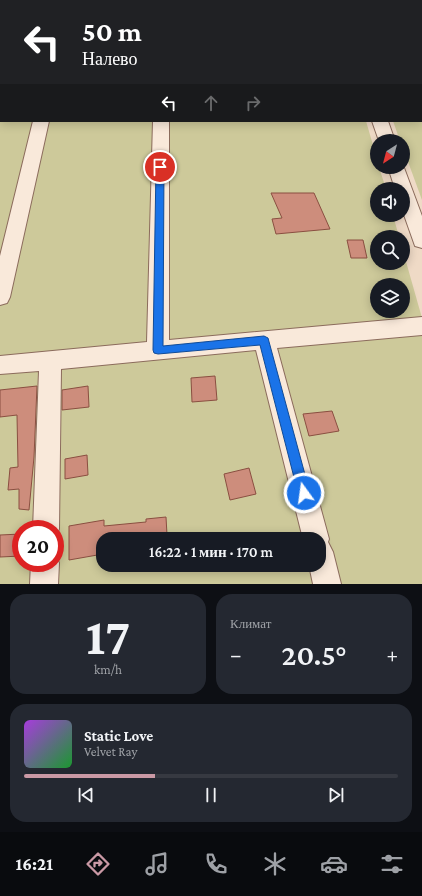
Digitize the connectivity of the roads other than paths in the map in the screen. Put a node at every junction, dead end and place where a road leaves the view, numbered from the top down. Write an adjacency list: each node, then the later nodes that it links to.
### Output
1 (41, 122): 7 (street)
2 (161, 122): 10 (street)
3 (380, 122): 4 (street)
4 (385, 134)
5 (398, 174): 6 (street)
6 (422, 241)
7 (0, 297)
8 (422, 326): 9 (street)
9 (264, 340): 10 (street); 14 (street)
10 (158, 350): 11 (street)
11 (50, 360): 12 (street); 13 (street)
12 (0, 365)
13 (46, 520)
14 (314, 532)
15 (45, 572): 17 (street)
16 (324, 572): 18 (street)
17 (44, 584)
18 (327, 584)

